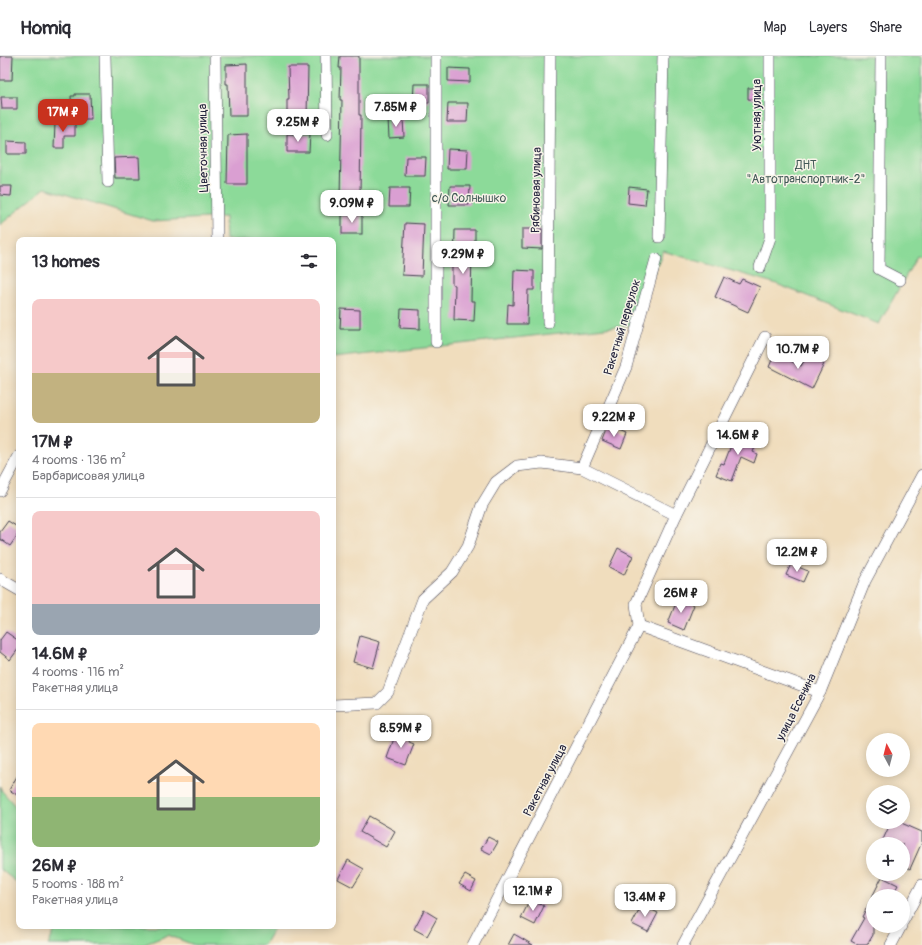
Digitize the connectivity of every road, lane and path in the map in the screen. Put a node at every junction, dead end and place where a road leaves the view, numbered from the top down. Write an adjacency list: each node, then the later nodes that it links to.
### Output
1 (105, 56): 10 (street)
2 (215, 56): 11 (street, Цветочная улица)
3 (326, 56): 9 (street)
4 (436, 56): 18 (street)
5 (550, 56): 16 (street, Рябиновая улица)
6 (663, 56): 12 (street)
7 (770, 56): 14 (street, Уютная улица)
8 (881, 56): 15 (street)
9 (327, 135)
10 (108, 182)
11 (217, 237)
12 (659, 237)
13 (656, 259): 20 (street, Ракетный переулок)
14 (760, 267)
15 (900, 280)
16 (548, 323)
17 (766, 337): 23 (street)
18 (436, 342)
19 (16, 462): 22 (street)
20 (582, 468): 23 (street); 28 (street)
21 (922, 475): 27 (street, улица Есенина)
22 (0, 491)
23 (676, 515): 26 (street)
24 (0, 579): 25 (street)
25 (16, 588)
26 (639, 626): 27 (street); 32 (street, Ракетная улица)
27 (820, 692): 33 (street, улица Есенина)
28 (336, 705)
29 (922, 885): 30 (street)
30 (910, 908)
31 (897, 933): 34 (street)
32 (473, 945)
33 (683, 945)
34 (891, 945)

